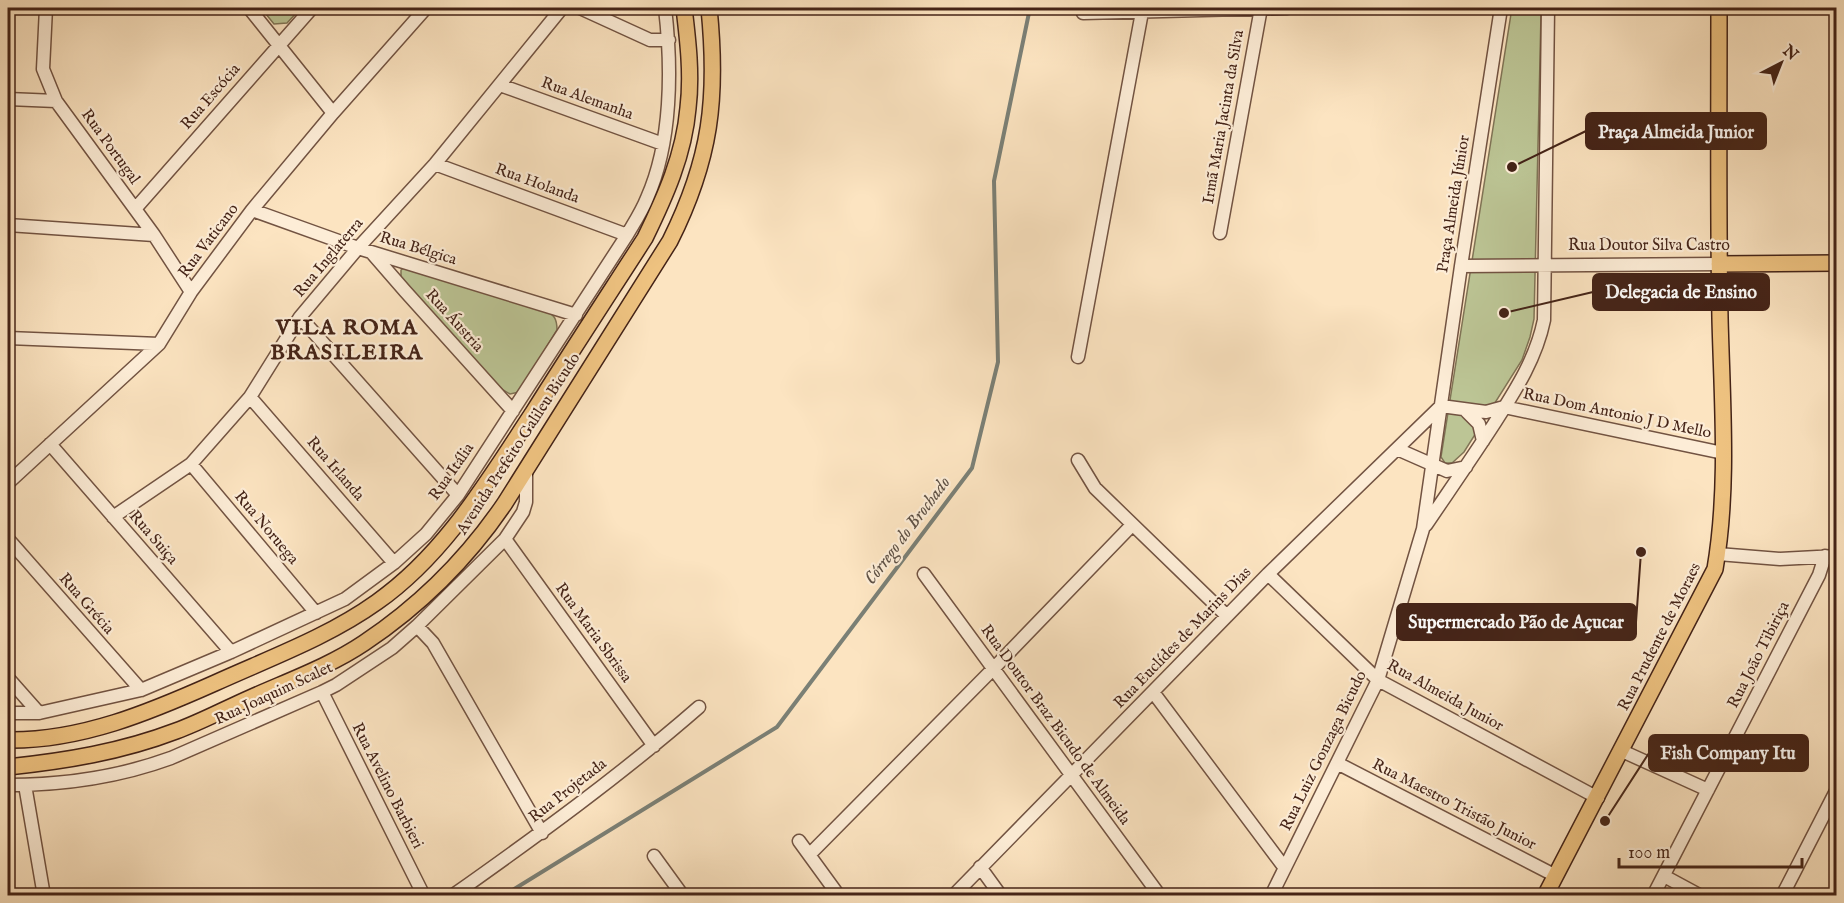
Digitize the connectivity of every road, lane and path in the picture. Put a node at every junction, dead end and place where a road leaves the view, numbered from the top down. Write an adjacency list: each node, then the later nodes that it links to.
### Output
1 (46, 8): 21 (street, Rua Portugal)
2 (249, 8): 18 (street)
3 (312, 8): 18 (street, Rua Escócia)
4 (426, 8): 22 (street, Rua Vaticano)
5 (562, 8): 19 (street, Rua Inglaterra)
6 (580, 8): 17 (street)
7 (665, 8): 17 (street, Rua Itália)
8 (684, 8): 82 (main road, Avenida Prefeito Galileu Bicudo)
9 (709, 8): 56 (main road, Avenida Prefeito Galileu Bicudo)
10 (1261, 8): 11 (street); 15 (street); 28 (street, Irmã Maria Jacinta da Silva)
11 (1287, 8)
12 (1501, 8): 36 (street, Praça Almeida Júnior)
13 (1548, 8): 35 (street)
14 (1719, 8): 34 (main road, Rua Prudente de Moraes)
15 (1142, 12): 16 (street); 42 (street)
16 (1083, 14)
17 (669, 40): 23 (street, Rua Itália)
18 (278, 45): 22 (street); 25 (street, Rua Escócia)
19 (500, 85): 23 (street, Rua Alemanha); 24 (street, Rua Inglaterra)
20 (8, 99): 21 (street)
21 (56, 101): 25 (street, Rua Portugal)
22 (333, 113): 26 (street, Rua Vaticano)
23 (663, 144): 30 (street, Rua Itália)
24 (435, 164): 30 (street, Rua Holanda); 31 (street, Rua Inglaterra)
25 (135, 209): 29 (street, Rua Portugal)
26 (252, 210): 31 (street, Rua Bélgica); 37 (street, Rua Vaticano)
27 (8, 225): 29 (street)
28 (1220, 233)
29 (154, 235): 37 (street, Rua Portugal)
30 (627, 235): 38 (street, Rua Itália)
31 (358, 248): 32 (street, Rua Bélgica); 39 (street, Rua Inglaterra)
32 (372, 252): 38 (street, Rua Bélgica); 47 (street, Rua Áustria)
33 (1836, 263): 34 (main road, Rua Doutor Silva Castro)
34 (1719, 264): 35 (street, Rua Doutor Silva Castro); 51 (main road, Rua Prudente de Moraes)
35 (1546, 265): 36 (street, Rua Doutor Silva Castro); 45 (street)
36 (1461, 266): 44 (street, Praça Almeida Júnior)
37 (190, 292): 41 (street, Rua Vaticano)
38 (576, 315): 47 (street, Rua Itália)
39 (300, 317): 43 (street, Rua Inglaterra); 58 (street)
40 (8, 338): 41 (street)
41 (159, 344): 49 (street, Rua Vaticano)
42 (1078, 357)
43 (250, 397): 53 (street, Rua Inglaterra); 66 (street, Rua Irlanda)
44 (1441, 406): 46 (street, Rua Dom Antonio J D Mello); 50 (street, Rua Euclídes de Marins Dias); 54 (street, Rua Luiz Gonzaga Bicudo)
45 (1504, 407): 46 (street, Rua Dom Antonio J D Mello); 48 (street); 51 (street, Rua Dom Antonio J D Mello)
46 (1465, 410): 48 (street)
47 (513, 411): 58 (street, Rua Itália)
48 (1483, 441): 55 (street)
49 (51, 444): 57 (street, Rua Vaticano); 59 (street, Rua Suiça)
50 (1397, 449): 54 (street); 68 (street, Rua Euclídes de Marins Dias)
51 (1723, 453): 64 (main road, Rua Prudente de Moraes)
52 (1078, 460): 60 (street)
53 (191, 464): 59 (street, Rua Inglaterra); 69 (street, Rua Noruega)
54 (1432, 466): 55 (street); 61 (street, Rua Luiz Gonzaga Bicudo)
55 (1466, 467): 61 (street)
56 (526, 470): 63 (street, Rua Joaquim Scalet); 86 (main road, Avenida Prefeito Galileu Bicudo)
57 (8, 483)
58 (458, 495): 66 (street, Rua Itália)
59 (113, 517): 72 (street, Rua Suiça)
60 (1132, 525): 70 (street); 73 (street)
61 (1423, 529): 75 (street, Rua Luiz Gonzaga Bicudo)
62 (8, 539): 76 (street, Rua Grécia)
63 (505, 539): 71 (street, Rua Joaquim Scalet); 83 (street, Rua Maria Sbrissa)
64 (1718, 554): 65 (street); 84 (main road, Rua Prudente de Moraes)
65 (1831, 556): 90 (street, Rua João Tibiriça)
66 (394, 563): 69 (street, Rua Itália)
67 (924, 574): 73 (street, Rua Doutor Braz Bicudo de Almeida)
68 (1268, 574): 70 (street, Rua Euclídes de Marins Dias); 75 (street, Rua Almeida Junior)
69 (316, 614): 72 (street, Rua Itália)
70 (1227, 616): 78 (street, Rua Euclídes de Marins Dias)
71 (417, 626): 77 (street, Rua Joaquim Scalet); 93 (street)
72 (231, 652): 76 (street, Rua Itália)
73 (993, 669): 87 (street, Rua Doutor Braz Bicudo de Almeida); 95 (street)
74 (8, 678): 81 (street)
75 (1378, 680): 85 (street, Rua Luiz Gonzaga Bicudo); 92 (street, Rua Almeida Junior)
76 (141, 690): 81 (street, Rua Itália)
77 (322, 692): 89 (street, Rua Joaquim Scalet); 102 (street, Rua Avelino Barbieri)
78 (1153, 692): 87 (street, Rua Euclídes de Marins Dias); 98 (street)
79 (699, 706): 83 (street, Rua Projetada)
80 (8, 713): 81 (street, Rua Itália)
81 (39, 713)
82 (8, 740)
83 (654, 746): 93 (street, Rua Projetada)
84 (1622, 751): 90 (street); 92 (main road, Rua Prudente de Moraes)
85 (1337, 763): 98 (street, Rua Luiz Gonzaga Bicudo); 99 (street, Rua Maestro Tristão Junior)
86 (8, 767)
87 (1071, 775): 97 (street, Rua Euclídes de Marins Dias); 108 (street, Rua Doutor Braz Bicudo de Almeida)
88 (8, 785): 89 (street, Rua Joaquim Scalet)
89 (25, 785): 101 (street)
90 (1708, 790): 100 (street, Rua João Tibiriça)
91 (1836, 791): 113 (street)
92 (1598, 798): 99 (main road, Rua Prudente de Moraes)
93 (542, 833): 103 (street, Rua Projetada)
94 (799, 841): 95 (street)
95 (809, 855): 105 (street)
96 (654, 856): 104 (street)
97 (980, 867): 106 (street, Rua Euclídes de Marins Dias); 107 (street)
98 (1284, 867): 109 (street, Rua Luiz Gonzaga Bicudo)
99 (1556, 876): 110 (main road, Rua Prudente de Moraes)
100 (1664, 876): 111 (street, Rua João Tibiriça); 112 (street)
101 (44, 896)
102 (424, 896)
103 (452, 896)
104 (683, 896)
105 (839, 896)
106 (953, 896)
107 (1001, 896)
108 (1160, 896)
109 (1271, 896)
110 (1545, 896)
111 (1653, 896)
112 (1701, 896)
113 (1782, 896)

